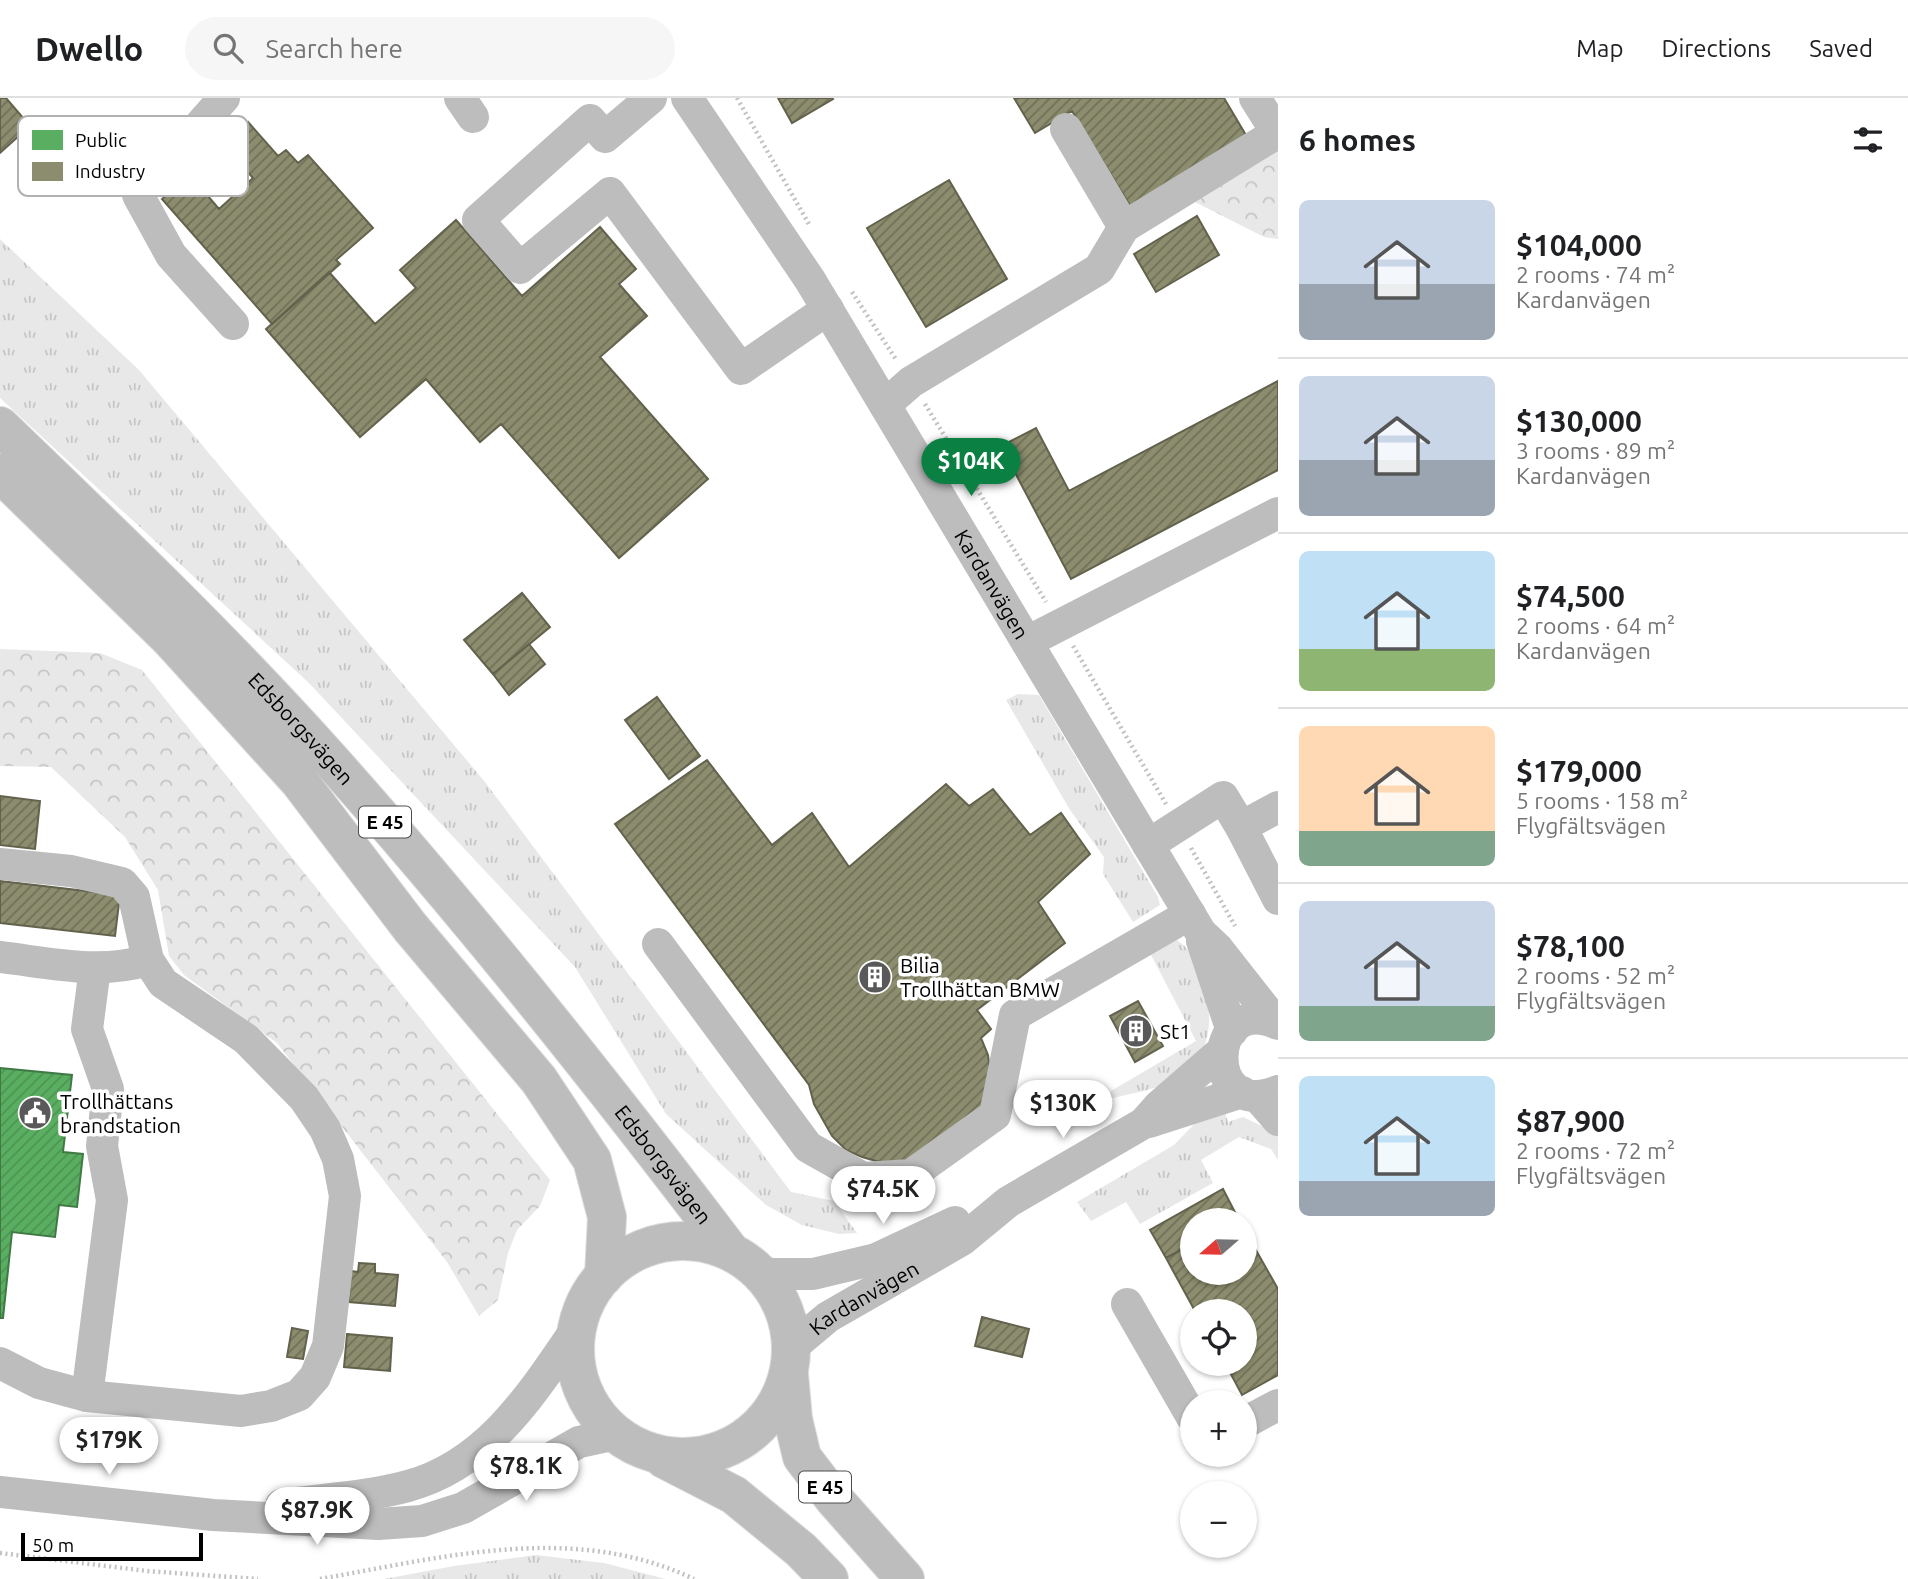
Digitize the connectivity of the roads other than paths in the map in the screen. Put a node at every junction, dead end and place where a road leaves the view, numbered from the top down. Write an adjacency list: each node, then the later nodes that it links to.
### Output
1 (224, 98): 5 (street)
2 (651, 98): 9 (street)
3 (687, 98): 9 (street, Kardanvägen)
4 (1255, 98): 8 (street)
5 (208, 116)
6 (1066, 129): 8 (street)
7 (139, 196): 10 (street)
8 (1124, 227): 11 (street)
9 (839, 299): 11 (street, Kardanvägen)
10 (233, 324)
11 (885, 405): 15 (street, Kardanvägen)
12 (0, 426): 32 (highway, Edsborgsvägen / E 45)
13 (0, 473): 33 (highway, Edsborgsvägen / E 45)
14 (1278, 513): 15 (street)
15 (1027, 642): 18 (street, Kardanvägen)
16 (1278, 807): 17 (street)
17 (1241, 827): 18 (street); 20 (street)
18 (1148, 845): 21 (street, Kardanvägen)
19 (0, 864): 24 (street)
20 (1278, 899)
21 (1195, 923): 22 (street); 26 (street, Kardanvägen); 27 (street, Kardanvägen)
22 (658, 944)
23 (0, 957): 25 (street)
24 (148, 960): 25 (street); 38 (street)
25 (95, 968): 38 (street)
26 (1277, 1023): 27 (street)
27 (1226, 1041): 28 (street); 30 (street, Kardanvägen)
28 (1259, 1093): 29 (street); 30 (street, Kardanvägen)
29 (1278, 1120)
30 (1144, 1123): 31 (street, Kardanvägen)
31 (1009, 1202): 32 (street, Kardanvägen); 36 (street, Kardanvägen)
32 (746, 1263): 33 (highway, E 45); 36 (highway, E 45)
33 (604, 1276): 35 (highway, E 45)
34 (1127, 1304): 39 (street)
35 (577, 1328): 42 (highway, E 45); 45 (street)
36 (790, 1361): 43 (highway, E 45); 47 (highway, E 45)
37 (0, 1363): 38 (street)
38 (87, 1396)
39 (1180, 1396)
40 (1278, 1405): 41 (street)
41 (1257, 1416)
42 (616, 1434): 43 (highway, E 45); 45 (street)
43 (650, 1452): 46 (highway, E 45)
44 (0, 1492): 45 (street)
45 (213, 1515)
46 (829, 1579)
47 (905, 1579)

